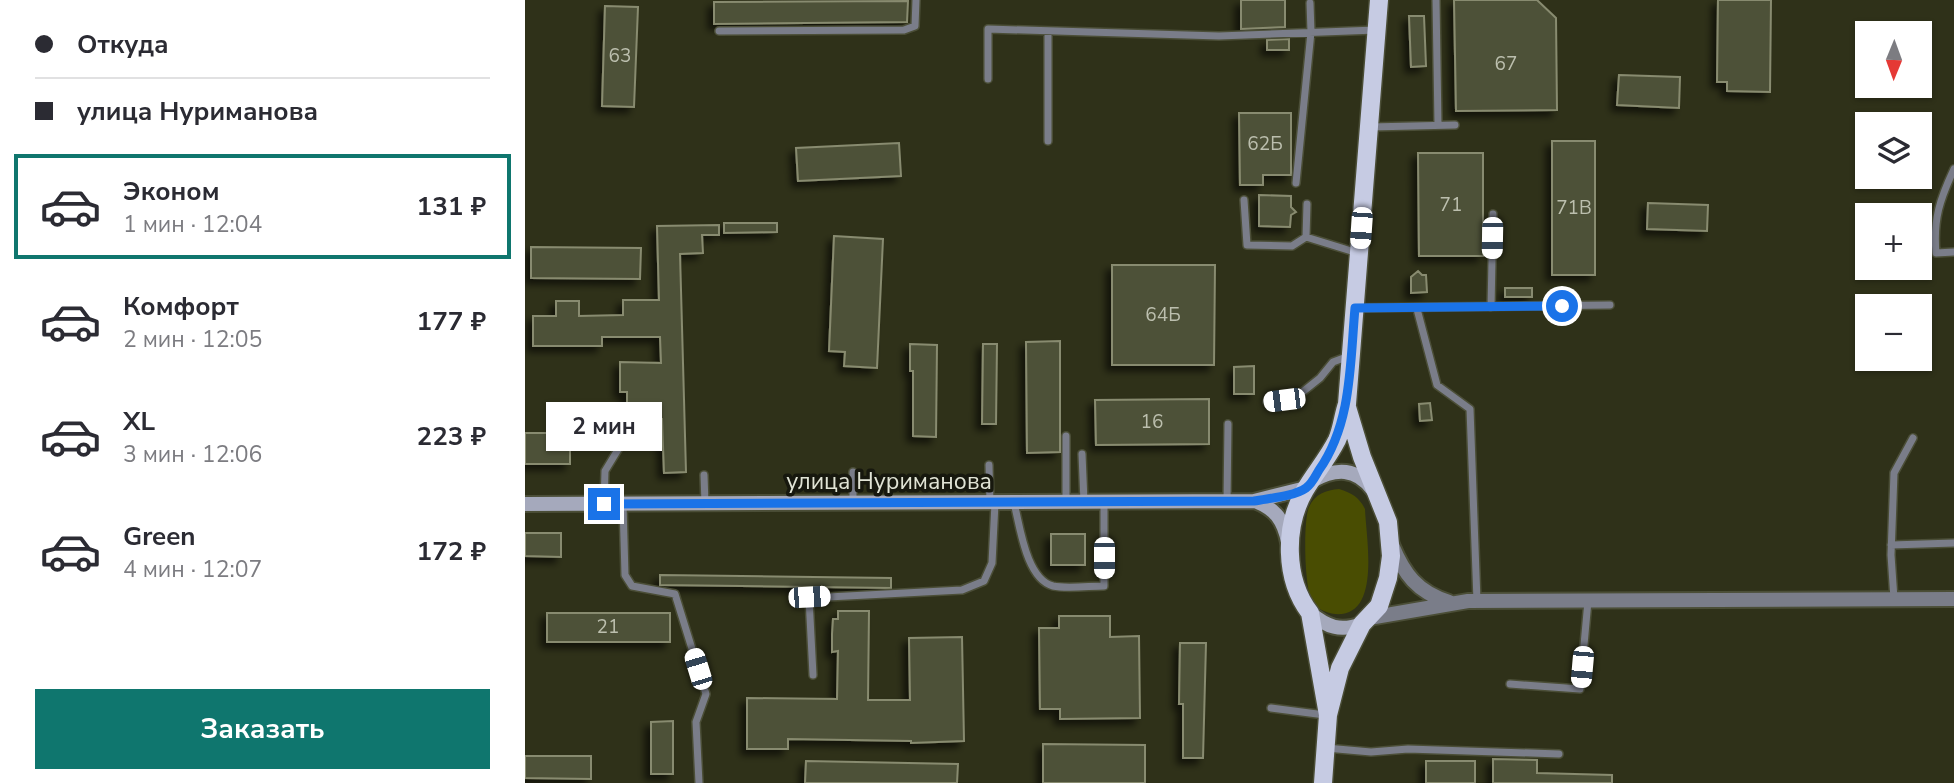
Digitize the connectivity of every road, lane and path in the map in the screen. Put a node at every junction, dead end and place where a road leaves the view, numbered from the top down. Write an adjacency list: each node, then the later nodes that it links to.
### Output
1 (916, 0): 6 (lane)
2 (1379, 0): 5 (main road)
3 (1436, 0): 10 (lane)
4 (1310, 3): 8 (lane)
5 (1377, 30): 8 (lane); 12 (main road)
6 (719, 31)
7 (1048, 31): 8 (lane); 9 (lane); 13 (lane)
8 (1311, 32): 15 (lane)
9 (988, 79)
10 (1438, 125): 11 (lane); 12 (lane)
11 (1455, 125)
12 (1369, 127): 21 (main road)
13 (1048, 141)
14 (1954, 169): 20 (lane)
15 (1296, 183)
16 (1244, 200): 19 (lane)
17 (1307, 204): 19 (lane)
18 (1493, 214): 23 (lane)
19 (1306, 237): 21 (lane)
20 (1954, 252)
21 (1359, 253): 24 (main road)
22 (1610, 305): 23 (lane)
23 (1491, 307): 25 (lane)
24 (1355, 308): 25 (lane); 26 (main road)
25 (1417, 309): 58 (lane)
26 (1351, 355): 27 (lane); 28 (main road)
27 (1267, 402)
28 (1347, 404): 37 (main road); 38 (main road)
29 (1228, 424): 39 (lane)
30 (1066, 436): 45 (lane)
31 (1913, 438): 53 (lane)
32 (619, 448): 48 (lane)
33 (1082, 454): 46 (lane)
34 (989, 466): 43 (lane)
35 (853, 472): 42 (lane)
36 (704, 474): 50 (lane)
37 (1309, 484): 38 (main road); 40 (main road, улица Нуриманова); 54 (main road)
38 (1379, 500): 52 (main road)
39 (1227, 501): 40 (main road, улица Нуриманова); 41 (main road, улица Нуриманова)
40 (1254, 501): 54 (main road)
41 (1104, 502): 44 (lane); 46 (main road, улица Нуриманова)
42 (853, 503): 43 (main road, улица Нуриманова); 50 (main road, улица Нуриманова)
43 (992, 503): 44 (main road, улица Нуриманова); 62 (lane)
44 (1014, 503): 45 (main road, улица Нуриманова)
45 (1066, 503): 46 (main road, улица Нуриманова)
46 (1084, 503)
47 (525, 504): 48 (main road, улица Нуриманова)
48 (604, 504): 49 (main road, улица Нуриманова)
49 (623, 504): 50 (main road, улица Нуриманова); 68 (lane)
50 (705, 504)
51 (1954, 542): 53 (lane)
52 (1391, 543): 59 (street); 61 (main road)
53 (1891, 545): 55 (lane)
54 (1290, 551): 60 (main road)
55 (1894, 599): 56 (street); 57 (street)
56 (1954, 599)
57 (1588, 600): 58 (street); 63 (lane)
58 (1477, 601): 59 (street)
59 (1450, 603): 61 (street)
60 (1310, 613): 61 (main road); 65 (main road)
61 (1365, 621): 65 (main road)
62 (813, 675)
63 (1510, 684)
64 (1271, 708): 65 (lane)
65 (1328, 715): 66 (main road)
66 (1326, 748): 67 (lane); 69 (main road)
67 (1559, 754)
68 (699, 783)
69 (1323, 783)

